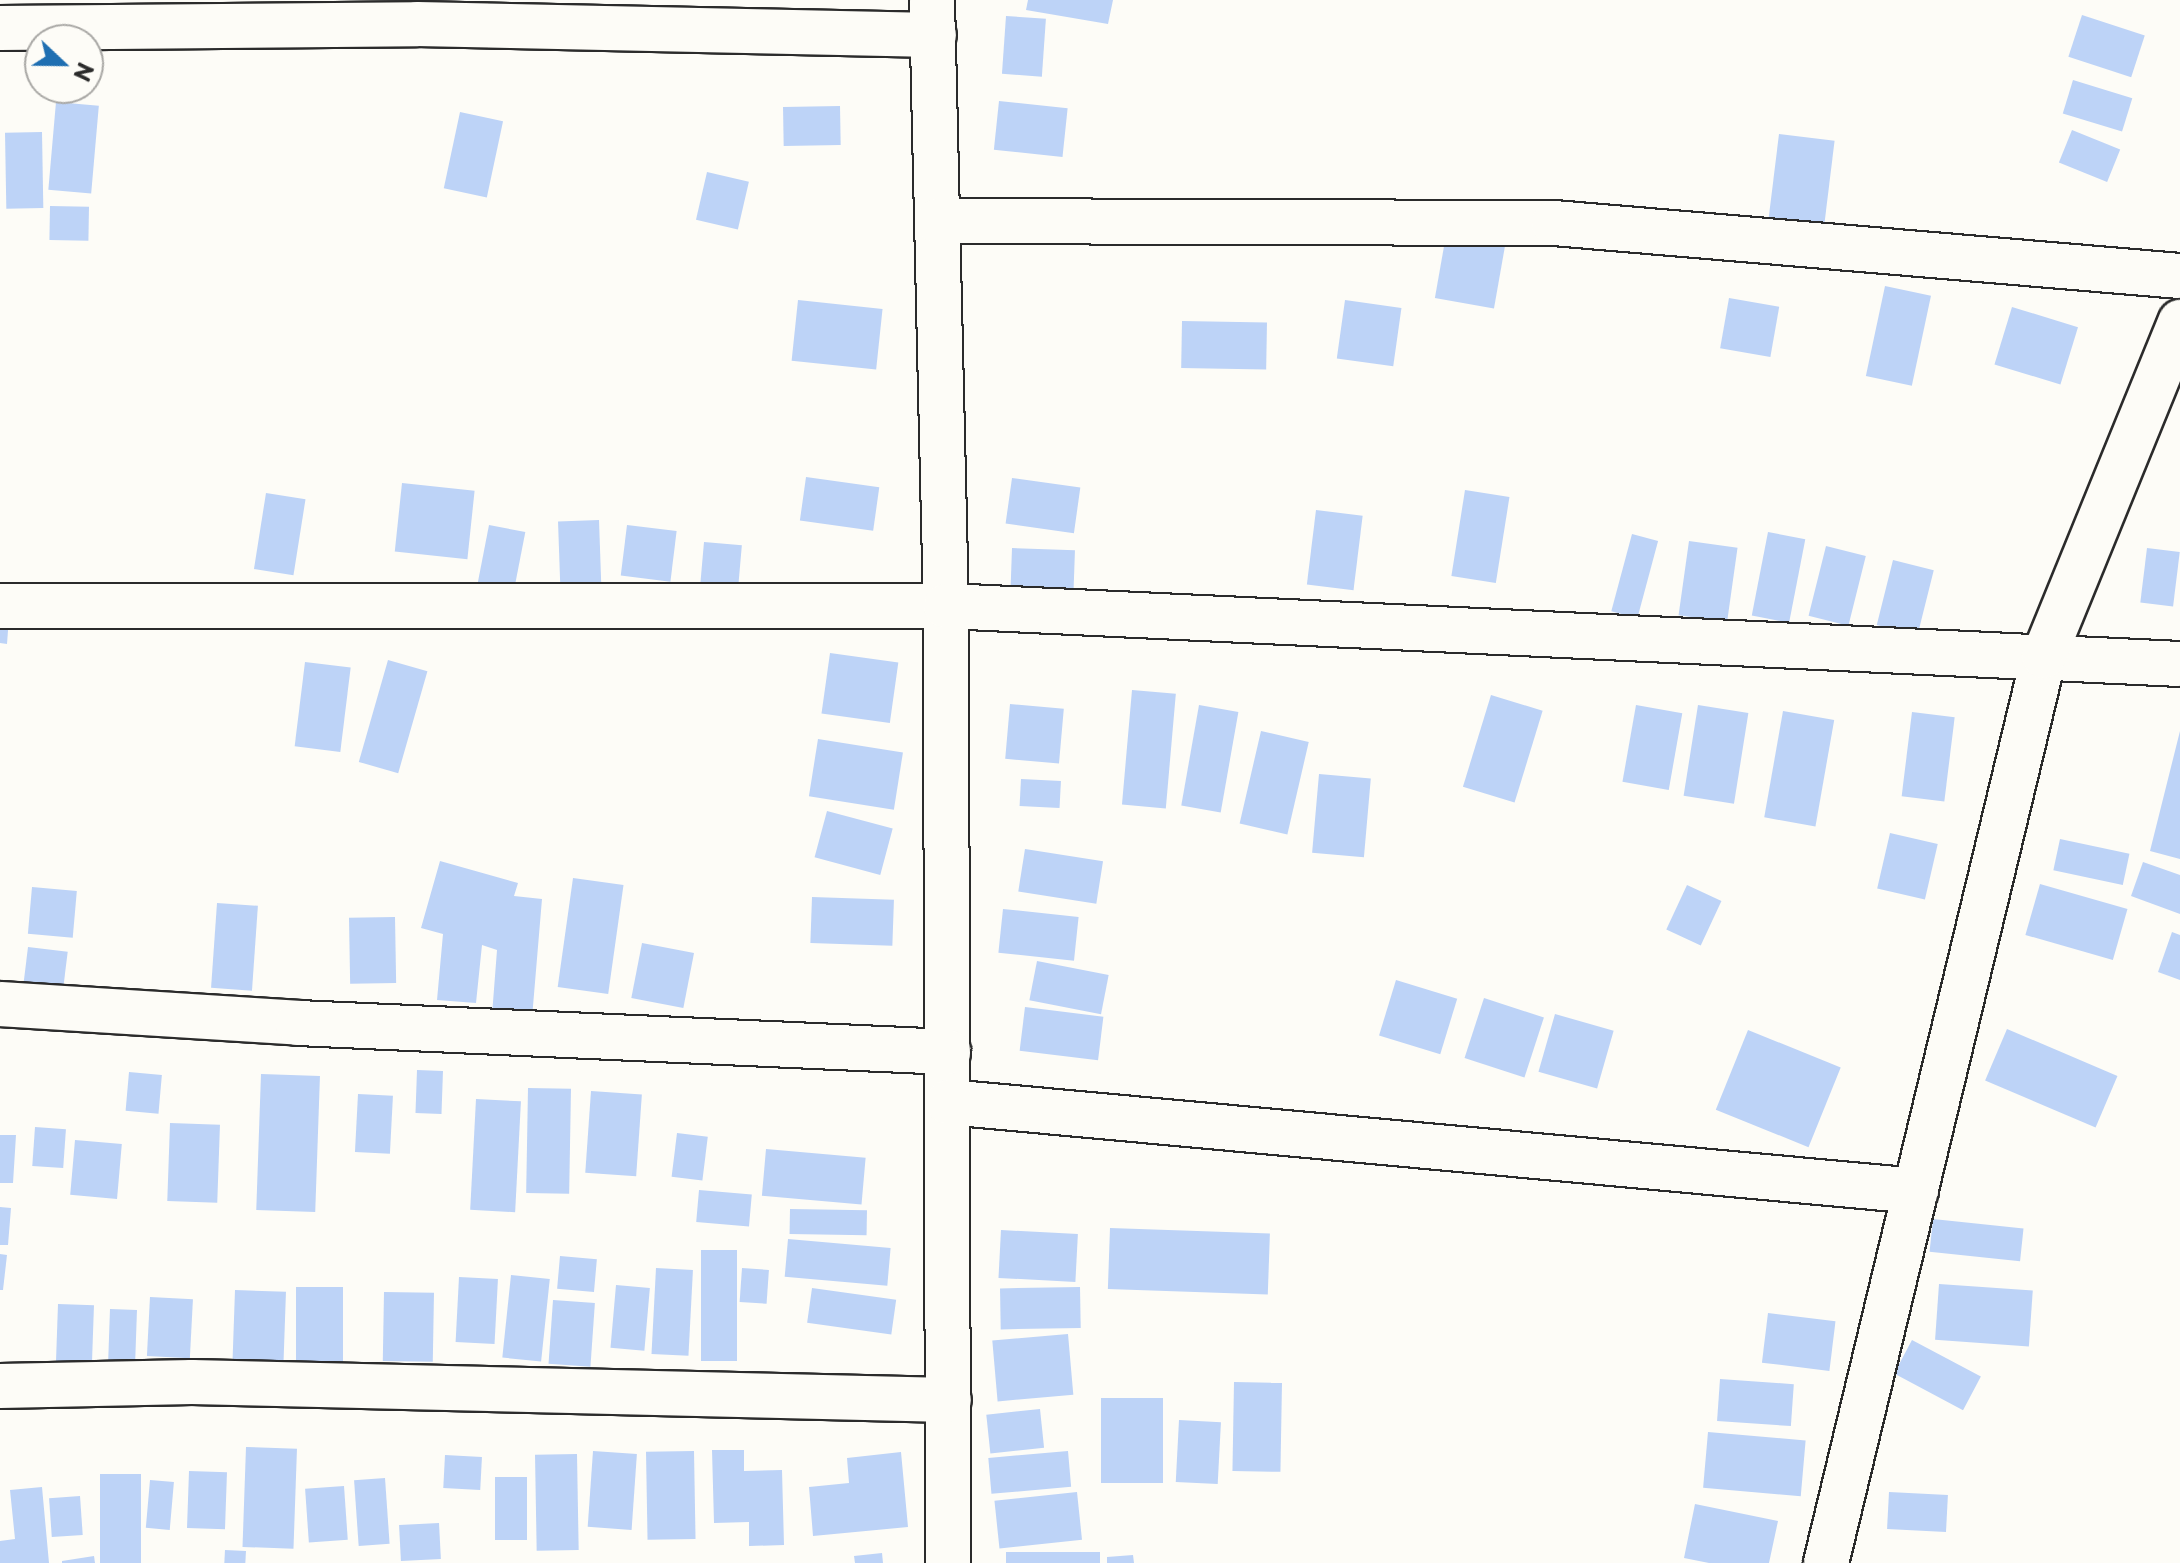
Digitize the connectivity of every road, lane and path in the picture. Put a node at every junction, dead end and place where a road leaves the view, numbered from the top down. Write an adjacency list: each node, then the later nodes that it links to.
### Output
1 (933, 17): 2 (street); 3 (street)
2 (0, 28)
3 (938, 221): 4 (street); 7 (street)
4 (2180, 276)
5 (2180, 322): 8 (street)
6 (0, 606): 7 (street)
7 (946, 606): 8 (street); 11 (street)
8 (2044, 656): 9 (street); 13 (street)
9 (2180, 664)
10 (0, 1004): 11 (street)
11 (948, 1052): 12 (street)
12 (948, 1102): 13 (street); 15 (street)
13 (1916, 1191): 17 (street)
14 (0, 1386): 15 (street)
15 (949, 1400): 16 (street)
16 (948, 1563)
17 (1826, 1563)

